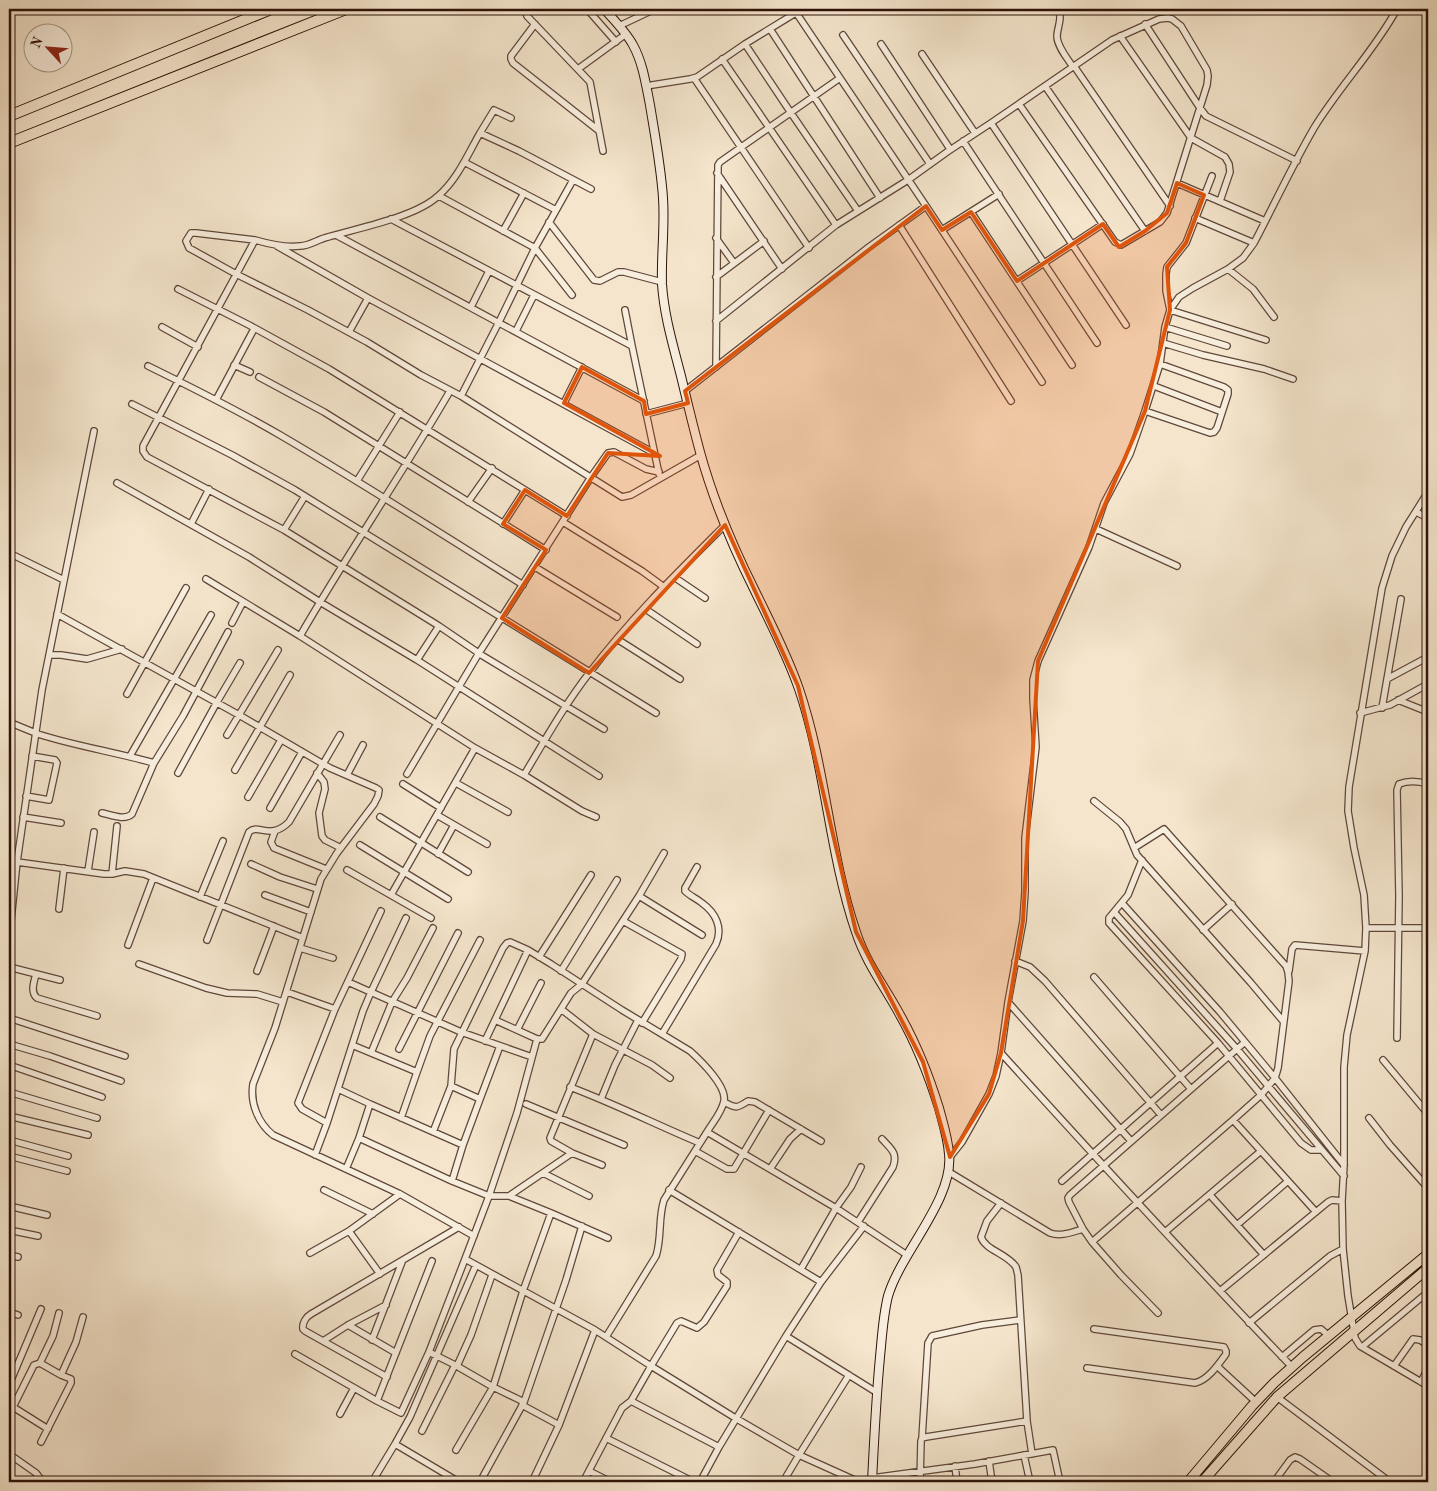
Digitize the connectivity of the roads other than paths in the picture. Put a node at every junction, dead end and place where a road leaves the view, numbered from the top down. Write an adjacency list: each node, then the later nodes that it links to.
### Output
1 (271, 9): 31 (highway)
2 (346, 9): 40 (highway)
3 (528, 9): 9 (street)
4 (587, 9): 16 (street)
5 (604, 9): 11 (main road)
6 (655, 9): 11 (street)
7 (1058, 9): 21 (street)
8 (1396, 9): 44 (street)
9 (535, 24): 22 (street); 35 (street)
10 (1145, 24): 15 (street); 29 (street); 29 (street)
11 (619, 26): 13 (main road)
12 (770, 29): 17 (street); 24 (street); 27 (street)
13 (626, 34): 16 (street); 25 (main road)
14 (843, 35): 46 (street)
15 (1120, 36): 21 (street); 38 (street)
16 (616, 42): 22 (street)
17 (745, 44): 20 (street); 30 (street)
18 (881, 44): 42 (street)
19 (922, 54): 37 (street)
20 (722, 59): 23 (street); 34 (street)
21 (1074, 66): 26 (street); 60 (street)
22 (578, 69): 35 (street)
23 (694, 78): 25 (street); 41 (street)
24 (840, 78): 27 (street); 50 (street)
25 (646, 86): 91 (main road)
26 (1045, 86): 28 (street); 73 (street)
27 (813, 97): 30 (street); 57 (street)
28 (1019, 104): 33 (street); 68 (street)
29 (1200, 108): 38 (street); 44 (street)
30 (790, 113): 34 (street); 62 (street)
31 (9, 116)
32 (511, 118): 36 (street)
33 (991, 123): 37 (street); 80 (street)
34 (769, 128): 41 (street); 69 (street)
35 (598, 130): 43 (street)
36 (480, 133): 45 (street); 49 (street)
37 (975, 133): 39 (street)
38 (1191, 138): 51 (street); 58 (street)
39 (963, 141): 42 (street); 54 (street)
40 (9, 142)
41 (742, 147): 47 (street); 82 (street)
42 (950, 149): 46 (street)
43 (602, 151)
44 (1297, 161): 66 (street)
45 (464, 162): 53 (street); 56 (street)
46 (930, 164): 50 (street)
47 (717, 172): 75 (street); 77 (street)
48 (1212, 176): 55 (street)
49 (573, 180): 52 (street); 61 (street)
50 (908, 180): 57 (street); 59 (street)
51 (1177, 183): 55 (street); 60 (street)
52 (591, 189)
53 (524, 194): 61 (street); 72 (street)
54 (999, 194): 63 (street); 84 (street)
55 (1204, 195): 58 (street); 64 (street)
56 (438, 196): 65 (street); 72 (street)
57 (880, 198): 62 (street)
58 (1220, 201): 66 (street)
59 (926, 206): 70 (street); 71 (street)
60 (1170, 206): 73 (street)
61 (556, 210): 67 (street)
62 (858, 211): 69 (street)
63 (971, 212): 71 (street); 90 (street)
64 (1195, 218): 78 (street); 100 (street)
65 (391, 219): 74 (street); 87 (street)
66 (1265, 221): 78 (street)
67 (550, 222): 81 (street); 91 (street)
68 (1103, 224): 73 (street); 80 (street)
69 (836, 225): 82 (street)
70 (900, 225): 121 (street); 134 (street)
71 (942, 230): 127 (street)
72 (503, 231): 81 (street)
73 (1146, 231)
74 (336, 235): 79 (street); 97 (street)
75 (716, 238): 83 (street); 89 (street)
76 (255, 240): 79 (street); 88 (street); 88 (street)
77 (764, 241): 83 (street); 85 (street)
78 (1254, 243): 86 (street)
79 (274, 245): 96 (street)
80 (1072, 245): 84 (street); 104 (street)
81 (535, 248): 92 (street); 95 (street)
82 (809, 248): 85 (street)
83 (734, 263): 89 (street)
84 (1044, 263): 90 (street); 112 (street)
85 (782, 269): 102 (street)
86 (1228, 269): 100 (street); 101 (street)
87 (489, 271): 92 (street); 97 (street)
88 (236, 274): 98 (street); 109 (street)
89 (716, 277): 102 (street)
90 (1016, 281): 119 (street)
91 (662, 282): 130 (main road)
92 (517, 286): 94 (street); 103 (street)
93 (178, 289): 98 (street)
94 (534, 295): 108 (street); 114 (street)
95 (572, 296)
96 (368, 298): 109 (street); 116 (street)
97 (471, 307): 103 (street)
98 (217, 309): 107 (street); 113 (street)
99 (625, 310): 114 (street)
100 (1170, 310): 105 (street); 110 (street)
101 (1274, 317)
102 (716, 321): 121 (street)
103 (499, 322): 108 (street); 116 (street)
104 (1126, 325)
105 (1165, 326): 111 (street); 115 (street)
106 (162, 327): 113 (street)
107 (254, 329): 118 (street); 139 (street)
108 (516, 331): 122 (street)
109 (349, 332): 129 (street)
110 (1266, 340)
111 (1163, 343): 117 (street); 125 (street)
112 (1098, 344)
113 (198, 346): 126 (street)
114 (632, 346): 133 (street)
115 (1228, 346)
116 (480, 358): 131 (street); 135 (street)
117 (1160, 364): 128 (street); 140 (street)
118 (234, 365): 123 (street); 132 (street)
119 (1072, 365)
120 (148, 366): 126 (street)
121 (716, 367): 130 (street)
122 (582, 368): 133 (street); 135 (street)
123 (250, 372)
124 (259, 377): 145 (street)
125 (1293, 379)
126 (178, 381): 132 (street); 142 (street)
127 (1042, 382)
128 (1154, 386): 138 (street); 140 (street)
129 (450, 390): 131 (street); 143 (street)
130 (685, 391): 136 (main road)
131 (461, 396): 151 (street)
132 (216, 400): 152 (street)
133 (644, 401): 141 (street)
134 (1011, 401)
135 (564, 403): 146 (street)
136 (688, 403): 141 (street); 147 (main road)
137 (132, 404): 142 (street)
138 (1146, 411): 140 (street); 168 (street)
139 (400, 412): 143 (street); 145 (street)
140 (1222, 412)
141 (646, 414): 146 (street)
142 (158, 417): 154 (street); 157 (street)
143 (428, 429): 148 (street); 149 (street)
144 (94, 431): 178 (street)
145 (379, 446): 148 (street); 152 (street)
146 (654, 453): 150 (street)
147 (701, 455): 150 (street); 167 (main road)
148 (406, 464): 158 (street); 159 (street)
149 (492, 468): 155 (street); 159 (street)
150 (659, 475): 151 (street); 151 (street)
151 (591, 477): 162 (street)
152 (357, 481): 158 (street)
153 (116, 483): 165 (street)
154 (209, 489): 165 (street); 169 (street)
155 (525, 490): 162 (street); 166 (street)
156 (1428, 492): 160 (street)
157 (305, 496): 169 (street); 170 (street)
158 (384, 498): 170 (street); 179 (street)
159 (468, 502): 166 (street)
160 (1425, 504): 161 (street)
161 (1416, 512): 163 (street); 220 (street)
162 (567, 516): 164 (street)
163 (1428, 518)
164 (563, 522): 171 (street); 180 (street)
165 (192, 524): 185 (street)
166 (503, 524): 171 (street)
167 (725, 525): 176 (street); 419 (main road)
168 (1096, 529): 174 (street); 320 (street)
169 (284, 530): 173 (street)
170 (362, 533): 173 (street); 190 (street)
171 (546, 550): 175 (street)
172 (9, 553): 178 (street)
173 (342, 566): 185 (street); 192 (street)
174 (1177, 566)
175 (535, 567): 179 (street); 189 (street)
176 (674, 577): 180 (street); 182 (street)
177 (206, 579): 184 (street)
178 (64, 580): 187 (street)
179 (523, 585): 190 (street)
180 (664, 587): 186 (street)
181 (186, 588): 203 (street)
182 (705, 598)
183 (1401, 599): 209 (street)
184 (243, 602): 191 (street); 194 (street)
185 (320, 602): 194 (street); 202 (street)
186 (644, 608): 195 (street); 196 (street)
187 (57, 614): 197 (street); 200 (street)
188 (211, 615): 207 (street)
189 (617, 617)
190 (502, 618): 199 (street); 205 (street)
191 (232, 623)
192 (439, 626): 199 (street); 202 (street)
193 (228, 632): 212 (street)
194 (300, 636): 223 (street)
195 (617, 639): 205 (street); 208 (street)
196 (697, 644)
197 (122, 649): 200 (street); 203 (street)
198 (278, 650): 221 (street)
199 (479, 653): 211 (street); 216 (street)
200 (49, 655): 226 (street)
201 (1428, 657): 209 (street)
202 (417, 660): 211 (street)
203 (145, 662): 207 (street); 213 (street)
204 (240, 663): 215 (street)
205 (589, 673): 216 (street); 219 (street)
206 (290, 675): 224 (street)
207 (174, 678): 212 (street); 235 (street)
208 (680, 679)
209 (1387, 679): 217 (street)
210 (1428, 684): 214 (street)
211 (459, 687): 223 (street); 230 (street)
212 (196, 690): 215 (street); 236 (street)
213 (127, 694)
214 (1398, 700): 217 (street); 218 (street)
215 (217, 702): 221 (street); 239 (street)
216 (565, 706): 225 (street); 230 (street)
217 (1382, 708): 220 (street)
218 (1428, 712)
219 (656, 713)
220 (1360, 713): 304 (street)
221 (239, 715): 224 (street); 227 (street)
222 (9, 722): 226 (street)
223 (437, 724): 232 (street); 241 (street)
224 (260, 727): 229 (street); 238 (street)
225 (604, 729)
226 (36, 733): 234 (street); 235 (street)
227 (227, 735)
228 (340, 735): 237 (street)
229 (281, 740): 233 (street); 249 (street)
230 (545, 740): 243 (street); 244 (street)
231 (363, 745): 242 (street)
232 (475, 748): 243 (street); 245 (street)
233 (302, 752): 237 (street); 251 (street)
234 (32, 756): 248 (street); 248 (street)
235 (130, 756): 236 (street)
236 (154, 763): 254 (street)
237 (323, 764): 240 (street); 242 (street)
238 (235, 770)
239 (178, 773)
240 (317, 773): 262 (street); 268 (street)
241 (407, 774)
242 (347, 775): 268 (street)
243 (524, 775): 256 (street)
244 (599, 776)
245 (456, 783): 252 (street); 253 (street)
246 (403, 784): 252 (street)
247 (1428, 784): 305 (street)
248 (26, 796): 258 (street)
249 (248, 797)
250 (1094, 801): 269 (street)
251 (270, 808)
252 (441, 808): 255 (street)
253 (508, 812)
254 (102, 813)
255 (437, 815): 260 (street); 265 (street)
256 (596, 816)
257 (380, 817): 265 (street)
258 (23, 818): 259 (street); 273 (street)
259 (61, 823)
260 (454, 825): 266 (street); 271 (street)
261 (117, 826): 282 (street)
262 (275, 831): 277 (street); 294 (street)
263 (94, 832): 279 (street)
264 (223, 841): 290 (street)
265 (420, 843): 271 (street); 280 (street)
266 (487, 844)
267 (360, 845): 280 (street)
268 (341, 848): 277 (street)
269 (1134, 848): 272 (street); 293 (street)
270 (664, 853): 289 (street)
271 (438, 854): 281 (street)
272 (1142, 860): 292 (street); 307 (street)
273 (17, 862): 276 (street); 311 (street)
274 (251, 864): 286 (street)
275 (697, 867): 349 (street)
276 (64, 868): 279 (street); 295 (street)
277 (326, 869): 286 (street)
278 (347, 870): 288 (street)
279 (88, 871): 282 (street)
280 (404, 872): 288 (street); 291 (street)
281 (468, 872)
282 (112, 874): 284 (street)
283 (591, 874): 318 (street)
284 (153, 878): 290 (street); 314 (street)
285 (617, 880): 324 (street)
286 (317, 889): 297 (street)
287 (265, 895): 297 (street)
288 (391, 895): 300 (street)
289 (639, 896): 301 (street); 309 (street)
290 (200, 897): 294 (street)
291 (448, 899)
292 (1122, 903): 298 (street); 353 (street)
293 (1232, 904): 307 (street); 325 (street)
294 (221, 905): 302 (street); 312 (street)
295 (60, 909)
296 (381, 911): 329 (street)
297 (311, 912): 310 (street)
298 (1114, 912): 354 (street); 360 (street)
299 (406, 918): 333 (street)
300 (431, 918)
301 (623, 921): 331 (street); 343 (street)
302 (274, 926): 310 (street); 323 (street)
303 (433, 928): 335 (street)
304 (1366, 928): 305 (street); 317 (street)
305 (1398, 928): 306 (street); 350 (street)
306 (1428, 928)
307 (1204, 930): 344 (street)
308 (458, 933): 339 (street)
309 (702, 935)
310 (304, 938): 315 (street)
311 (9, 940)
312 (206, 940)
313 (480, 940): 345 (street)
314 (128, 945)
315 (300, 948): 319 (street); 332 (street)
316 (528, 950): 318 (street); 342 (street); 347 (street)
317 (1364, 951): 325 (street); 420 (street)
318 (539, 957): 324 (street)
319 (333, 958)
320 (1015, 961): 336 (street); 384 (street)
321 (139, 964): 334 (street)
322 (9, 967): 326 (street)
323 (257, 971)
324 (561, 971): 331 (street)
325 (1288, 972): 344 (street)
326 (36, 974): 328 (street); 340 (street)
327 (1094, 977): 369 (street)
328 (60, 980)
329 (348, 982): 333 (street); 337 (street)
330 (541, 983): 346 (street)
331 (582, 984): 338 (street); 343 (street)
332 (286, 992): 334 (street); 337 (street)
333 (371, 992): 335 (street); 356 (street)
334 (283, 1002): 416 (street)
335 (392, 1002): 339 (street); 361 (street)
336 (1008, 1002): 362 (street); 398 (street)
337 (335, 1009): 396 (street)
338 (560, 1009): 348 (street); 351 (street)
339 (417, 1013): 345 (street); 358 (street)
340 (97, 1016)
341 (9, 1018): 363 (street)
342 (495, 1020): 346 (street); 352 (street)
343 (640, 1021): 349 (street); 359 (street)
344 (1283, 1021): 371 (street)
345 (437, 1022): 347 (street); 368 (street)
346 (516, 1030): 351 (street)
347 (462, 1032): 352 (street); 373 (street)
348 (593, 1034): 359 (street); 374 (street)
349 (662, 1034): 383 (street)
350 (1396, 1038)
351 (537, 1039): 365 (street)
352 (485, 1041): 357 (street)
353 (1245, 1042): 360 (street); 371 (street)
354 (1218, 1043): 364 (street); 369 (street)
355 (9, 1044): 372 (street)
356 (352, 1045): 361 (street); 376 (street)
357 (500, 1046): 365 (street); 381 (street)
358 (399, 1049)
359 (623, 1049): 370 (street); 382 (street)
360 (1237, 1049): 364 (street); 375 (street)
361 (371, 1053): 368 (street)
362 (1002, 1053): 415 (street); 419 (street)
363 (125, 1056)
364 (1229, 1056): 377 (street); 379 (street)
365 (532, 1057): 437 (street)
366 (1383, 1060): 388 (street)
367 (9, 1065): 380 (street)
368 (417, 1072): 393 (street)
369 (1180, 1077): 377 (street); 384 (street)
370 (670, 1078)
371 (1275, 1078): 375 (street); 420 (street)
372 (121, 1081)
373 (451, 1086): 381 (street); 399 (street)
374 (570, 1087): 382 (street); 391 (street)
375 (1269, 1087): 379 (street); 410 (street)
376 (338, 1089): 385 (street); 396 (street)
377 (1191, 1089): 389 (street)
378 (9, 1092): 392 (street)
379 (1261, 1095): 395 (street); 410 (street)
380 (102, 1097)
381 (480, 1099): 408 (street)
382 (601, 1099): 407 (street)
383 (724, 1102): 387 (street); 400 (street)
384 (1151, 1102): 389 (street); 398 (street)
385 (370, 1104): 393 (street); 402 (street)
386 (526, 1104): 391 (street)
387 (769, 1110): 397 (street); 414 (street)
388 (1428, 1114)
389 (1161, 1115): 406 (street)
390 (9, 1116): 401 (street)
391 (558, 1116): 409 (street); 413 (street)
392 (97, 1118)
393 (401, 1118): 399 (street)
394 (1368, 1118): 433 (street)
395 (1233, 1120): 412 (street); 442 (street)
396 (327, 1123): 416 (street)
397 (801, 1129): 405 (street); 425 (street)
398 (1120, 1129): 406 (street); 415 (street)
399 (432, 1132): 408 (street)
400 (707, 1132): 407 (street); 414 (street)
401 (88, 1135)
402 (359, 1138): 424 (street); 430 (street)
403 (882, 1139): 450 (street)
404 (9, 1140): 418 (street)
405 (821, 1141)
406 (1131, 1141): 422 (street)
407 (700, 1142): 411 (street)
408 (463, 1145): 430 (street)
409 (624, 1145)
410 (1322, 1150): 429 (street)
411 (695, 1151): 414 (street); 435 (street)
412 (1261, 1151): 432 (street); 440 (street)
413 (572, 1153): 421 (street); 428 (street)
414 (744, 1154): 425 (street)
415 (1092, 1154): 422 (street); 431 (street)
416 (315, 1155): 424 (street)
417 (9, 1156): 426 (street)
418 (68, 1156)
419 (950, 1157): 427 (main road)
420 (1344, 1164): 429 (street)
421 (602, 1165)
422 (1103, 1166): 442 (street); 455 (street)
423 (861, 1167): 445 (street)
424 (346, 1169): 436 (street)
425 (770, 1169): 445 (street)
426 (67, 1171)
427 (949, 1172): 443 (street); 468 (main road)
428 (543, 1173): 438 (street); 439 (street)
429 (1344, 1176): 441 (street)
430 (452, 1181): 437 (street)
431 (1062, 1181)
432 (1288, 1181): 446 (street); 451 (street)
433 (1428, 1188)
434 (324, 1190): 448 (street)
435 (669, 1190): 458 (street); 500 (street)
436 (400, 1194): 448 (street); 454 (street)
437 (489, 1196): 438 (street); 461 (street)
438 (509, 1196): 447 (street)
439 (589, 1196)
440 (1210, 1196): 451 (street); 459 (street)
441 (1342, 1201): 446 (street); 464 (street)
442 (1137, 1202): 459 (street); 463 (street)
443 (1001, 1203): 455 (street); 492 (street)
444 (9, 1206): 449 (street)
445 (836, 1208): 450 (street); 476 (street)
446 (1316, 1212): 469 (street)
447 (551, 1213): 452 (street); 480 (street)
448 (373, 1214): 457 (street)
449 (47, 1215)
450 (858, 1222): 453 (street)
451 (1237, 1225): 469 (street)
452 (582, 1226): 462 (street); 484 (street)
453 (864, 1226): 468 (street); 479 (street)
454 (459, 1227): 461 (street); 473 (street)
455 (1083, 1229): 463 (street)
456 (9, 1230): 460 (street)
457 (349, 1231): 466 (street); 477 (street)
458 (739, 1232): 476 (street); 512 (street)
459 (1165, 1232): 481 (street)
460 (38, 1236)
461 (474, 1236): 471 (street)
462 (608, 1238)
463 (1092, 1242): 488 (street)
464 (1343, 1249): 491 (street); 493 (street)
465 (9, 1254): 470 (street)
466 (310, 1254)
467 (1428, 1254): 491 (main road)
468 (907, 1255): 526 (main road)
469 (1264, 1255): 481 (street)
470 (18, 1257)
471 (465, 1259): 474 (street); 505 (street)
472 (432, 1261): 506 (street)
473 (402, 1262): 477 (street); 483 (street)
474 (476, 1265): 478 (street); 508 (street)
475 (1428, 1268): 497 (main road)
476 (801, 1269): 479 (street)
477 (380, 1274): 502 (street)
478 (492, 1275): 480 (street); 511 (street)
479 (821, 1282): 498 (street)
480 (523, 1291): 484 (street); 524 (street)
481 (1220, 1291): 493 (street)
482 (1428, 1292): 503 (street)
483 (386, 1305): 494 (street); 501 (street)
484 (556, 1308): 496 (street); 531 (street)
485 (41, 1309): 522 (street)
486 (9, 1312): 489 (street)
487 (59, 1313): 510 (street)
488 (1158, 1313)
489 (18, 1315)
490 (83, 1317): 518 (street)
491 (1352, 1318): 497 (street); 499 (main road)
492 (1020, 1320): 537 (street); 542 (street)
493 (1249, 1323): 509 (street)
494 (348, 1325): 501 (street); 502 (street)
495 (1094, 1329): 513 (street)
496 (595, 1330): 500 (street); 538 (street)
497 (1354, 1331): 503 (street); 528 (main road)
498 (786, 1336): 519 (street); 536 (street)
499 (1329, 1336): 509 (street); 515 (main road)
500 (606, 1337): 512 (street)
501 (372, 1340): 506 (street)
502 (323, 1341): 520 (street)
503 (1360, 1345): 514 (street)
504 (1428, 1345): 514 (street)
505 (429, 1352): 508 (street); 533 (street)
506 (396, 1353): 520 (street)
507 (295, 1354): 525 (street)
508 (437, 1356): 511 (street); 535 (street)
509 (1282, 1357): 515 (street)
510 (40, 1364): 518 (street); 532 (street)
511 (456, 1366): 524 (street); 540 (street)
512 (651, 1366): 527 (street); 536 (street)
513 (1216, 1366): 516 (street); 530 (street)
514 (1394, 1366): 521 (street)
515 (1292, 1367): 530 (main road)
516 (1087, 1368)
517 (1428, 1368): 521 (street)
518 (62, 1375): 539 (street)
519 (849, 1375): 526 (street); 549 (street)
520 (387, 1377): 529 (street)
521 (1421, 1382): 523 (street)
522 (9, 1385)
523 (1428, 1386)
524 (493, 1387): 531 (street); 546 (street)
525 (354, 1388): 529 (street); 534 (street)
526 (876, 1392): 556 (main road)
527 (631, 1401): 541 (street); 545 (street)
528 (1283, 1401): 574 (main road); 577 (street)
529 (377, 1402): 533 (street)
530 (1256, 1402): 557 (main road)
531 (523, 1403): 538 (street); 561 (street)
532 (11, 1406): 539 (street)
533 (402, 1413): 535 (street)
534 (340, 1414)
535 (410, 1417): 544 (street)
536 (737, 1419): 545 (street); 549 (street)
537 (1027, 1421): 542 (street); 548 (street)
538 (558, 1425): 562 (street)
539 (48, 1429): 543 (street)
540 (422, 1431)
541 (606, 1438): 553 (street); 565 (street)
542 (922, 1438): 554 (street)
543 (41, 1442)
544 (395, 1444): 555 (street); 560 (street)
545 (719, 1447): 566 (street)
546 (456, 1450)
547 (9, 1454): 558 (street)
548 (1032, 1454): 550 (street); 573 (street)
549 (799, 1455): 567 (street); 568 (street)
550 (1024, 1455): 551 (street); 572 (street)
551 (989, 1461): 552 (street); 571 (street)
552 (955, 1466): 554 (street); 570 (street)
553 (589, 1471): 563 (street); 564 (street)
554 (920, 1472): 556 (street); 569 (street)
555 (373, 1480): 559 (street)
556 (872, 1480)
557 (1191, 1481)
558 (43, 1482)
559 (384, 1482)
560 (459, 1482)
561 (480, 1482)
562 (532, 1482)
563 (584, 1482)
564 (611, 1482)
565 (694, 1482)
566 (700, 1482)
567 (782, 1482)
568 (859, 1482)
569 (920, 1482)
570 (957, 1482)
571 (992, 1482)
572 (1030, 1482)
573 (1060, 1482)
574 (1202, 1482)
575 (1274, 1482): 576 (street)
576 (1333, 1482)
577 (1390, 1482)

